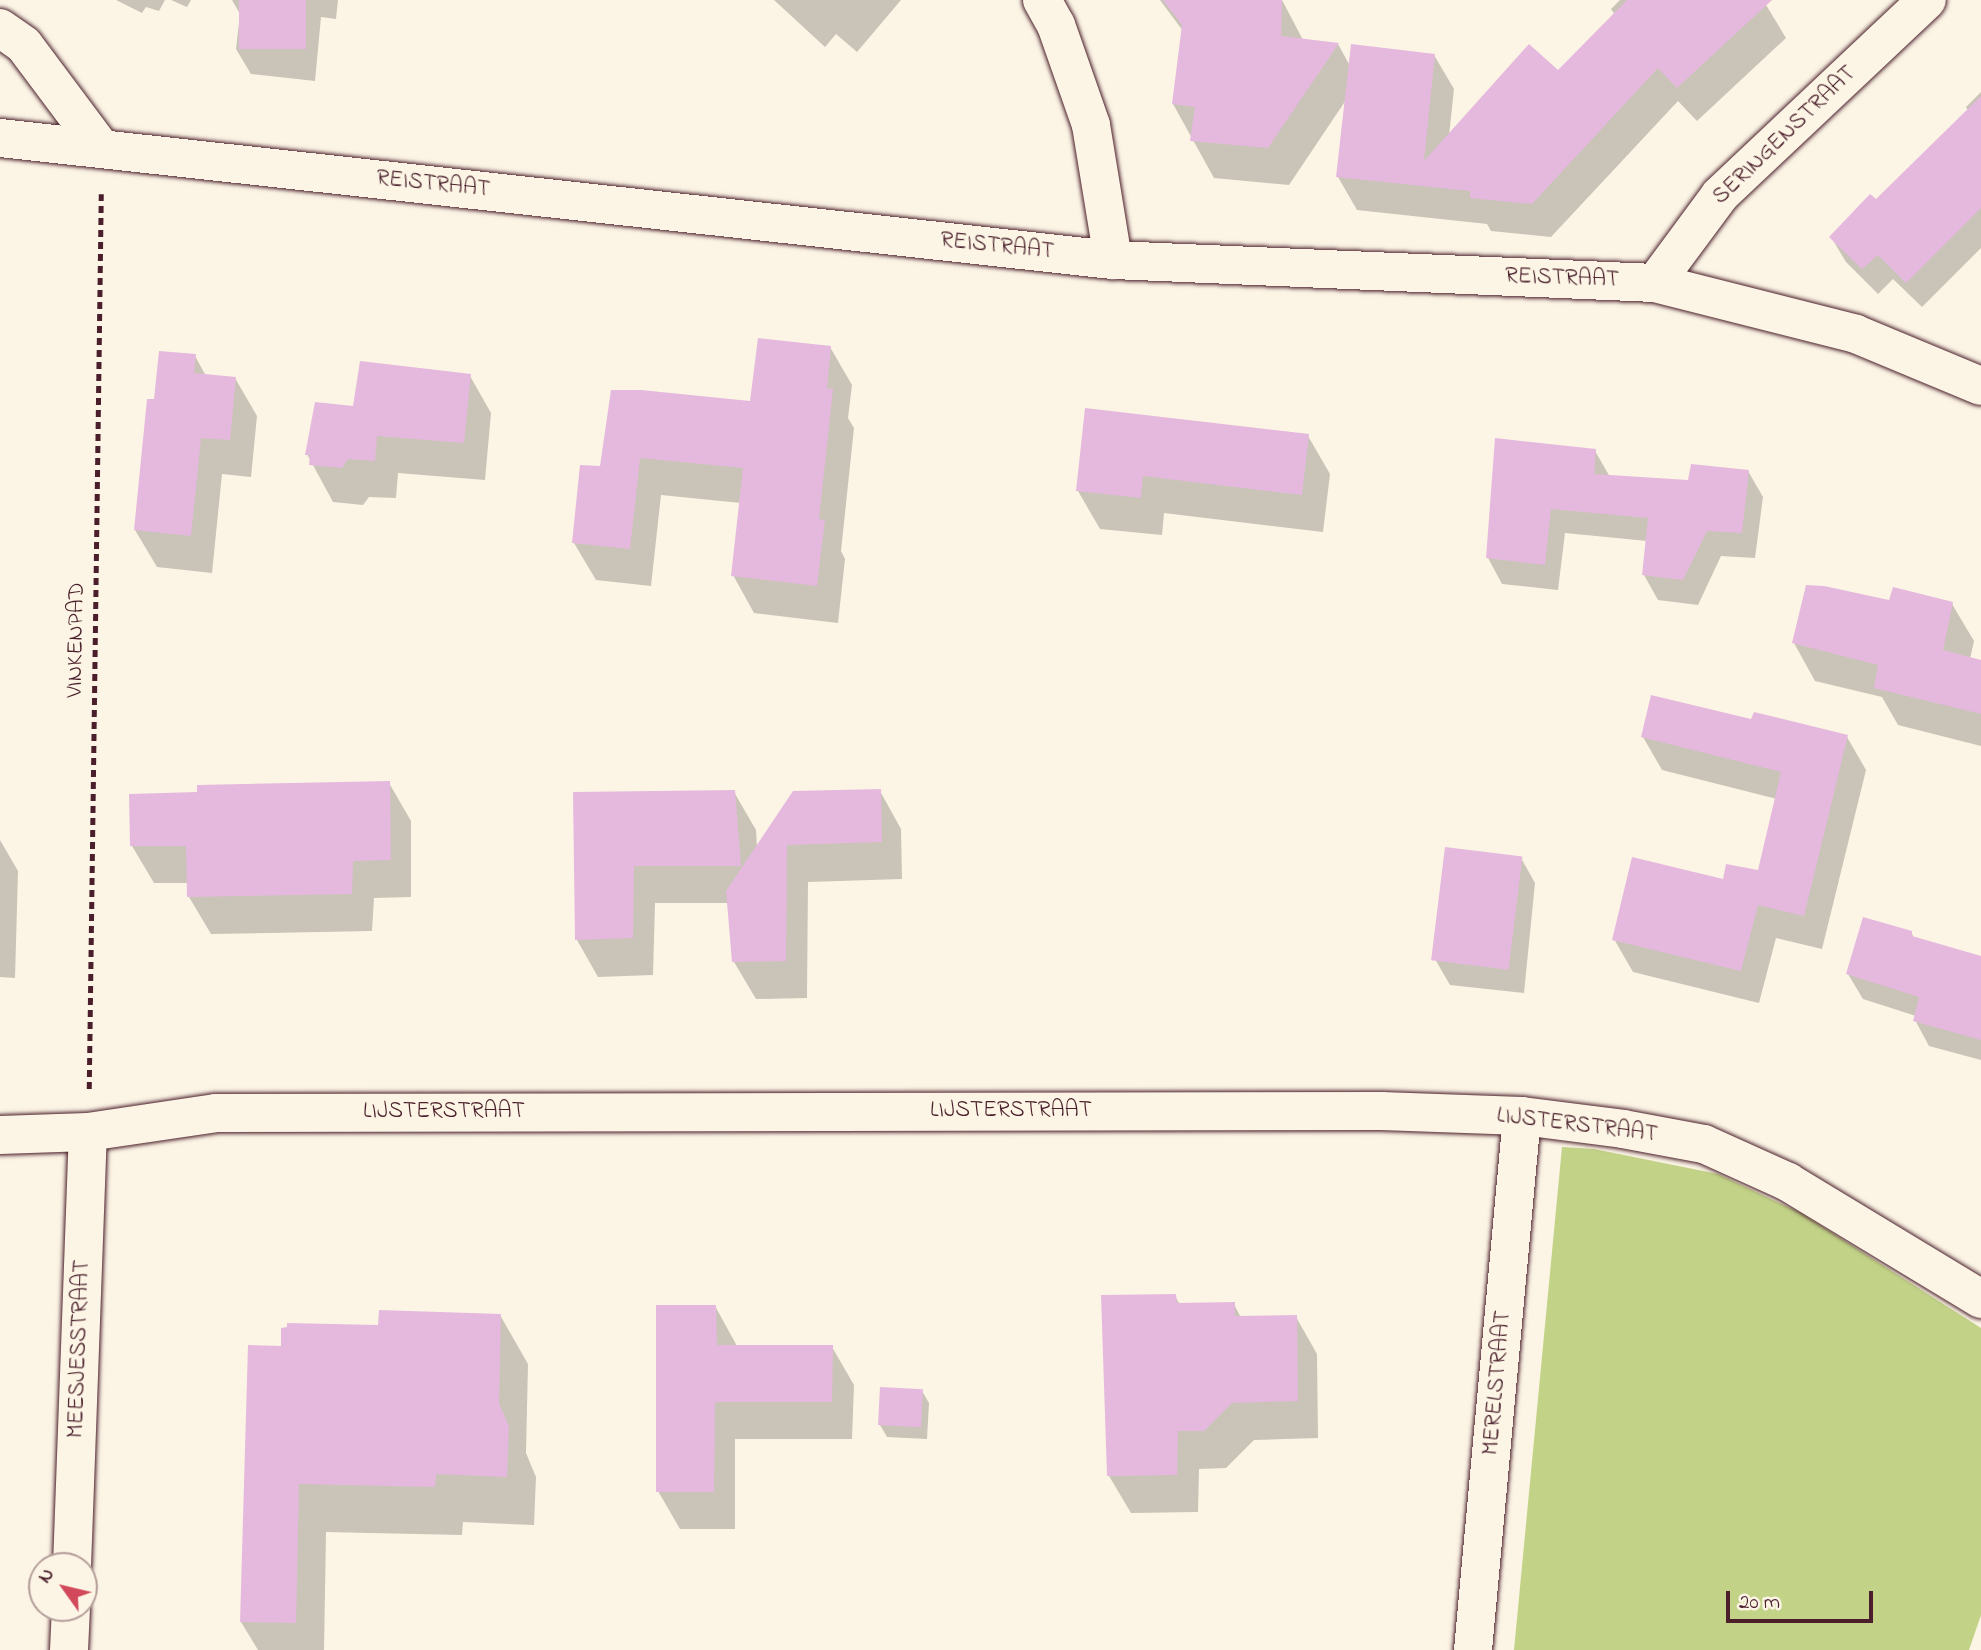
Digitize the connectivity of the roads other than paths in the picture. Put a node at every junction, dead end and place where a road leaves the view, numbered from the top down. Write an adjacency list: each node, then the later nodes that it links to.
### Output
1 (1042, 0): 6 (street)
2 (1927, 0): 7 (street, SERINGENSTRAAT)
3 (0, 28): 5 (street)
4 (0, 138): 5 (street, REISTRAAT)
5 (101, 148): 6 (street, REISTRAAT)
6 (1113, 260): 7 (street, REISTRAAT)
7 (1655, 283): 8 (street, REISTRAAT)
8 (1981, 386)
9 (1522, 1116): 10 (street, LIJSTERSTRAAT); 12 (street, LIJSTERSTRAAT); 16 (street, MERELSTRAAT)
10 (89, 1132): 11 (street, LIJSTERSTRAAT); 13 (street, MEESJESSTRAAT)
11 (0, 1135)
12 (1981, 1298)
13 (73, 1552)
14 (70, 1622): 15 (street)
15 (69, 1650)
16 (1474, 1650)

